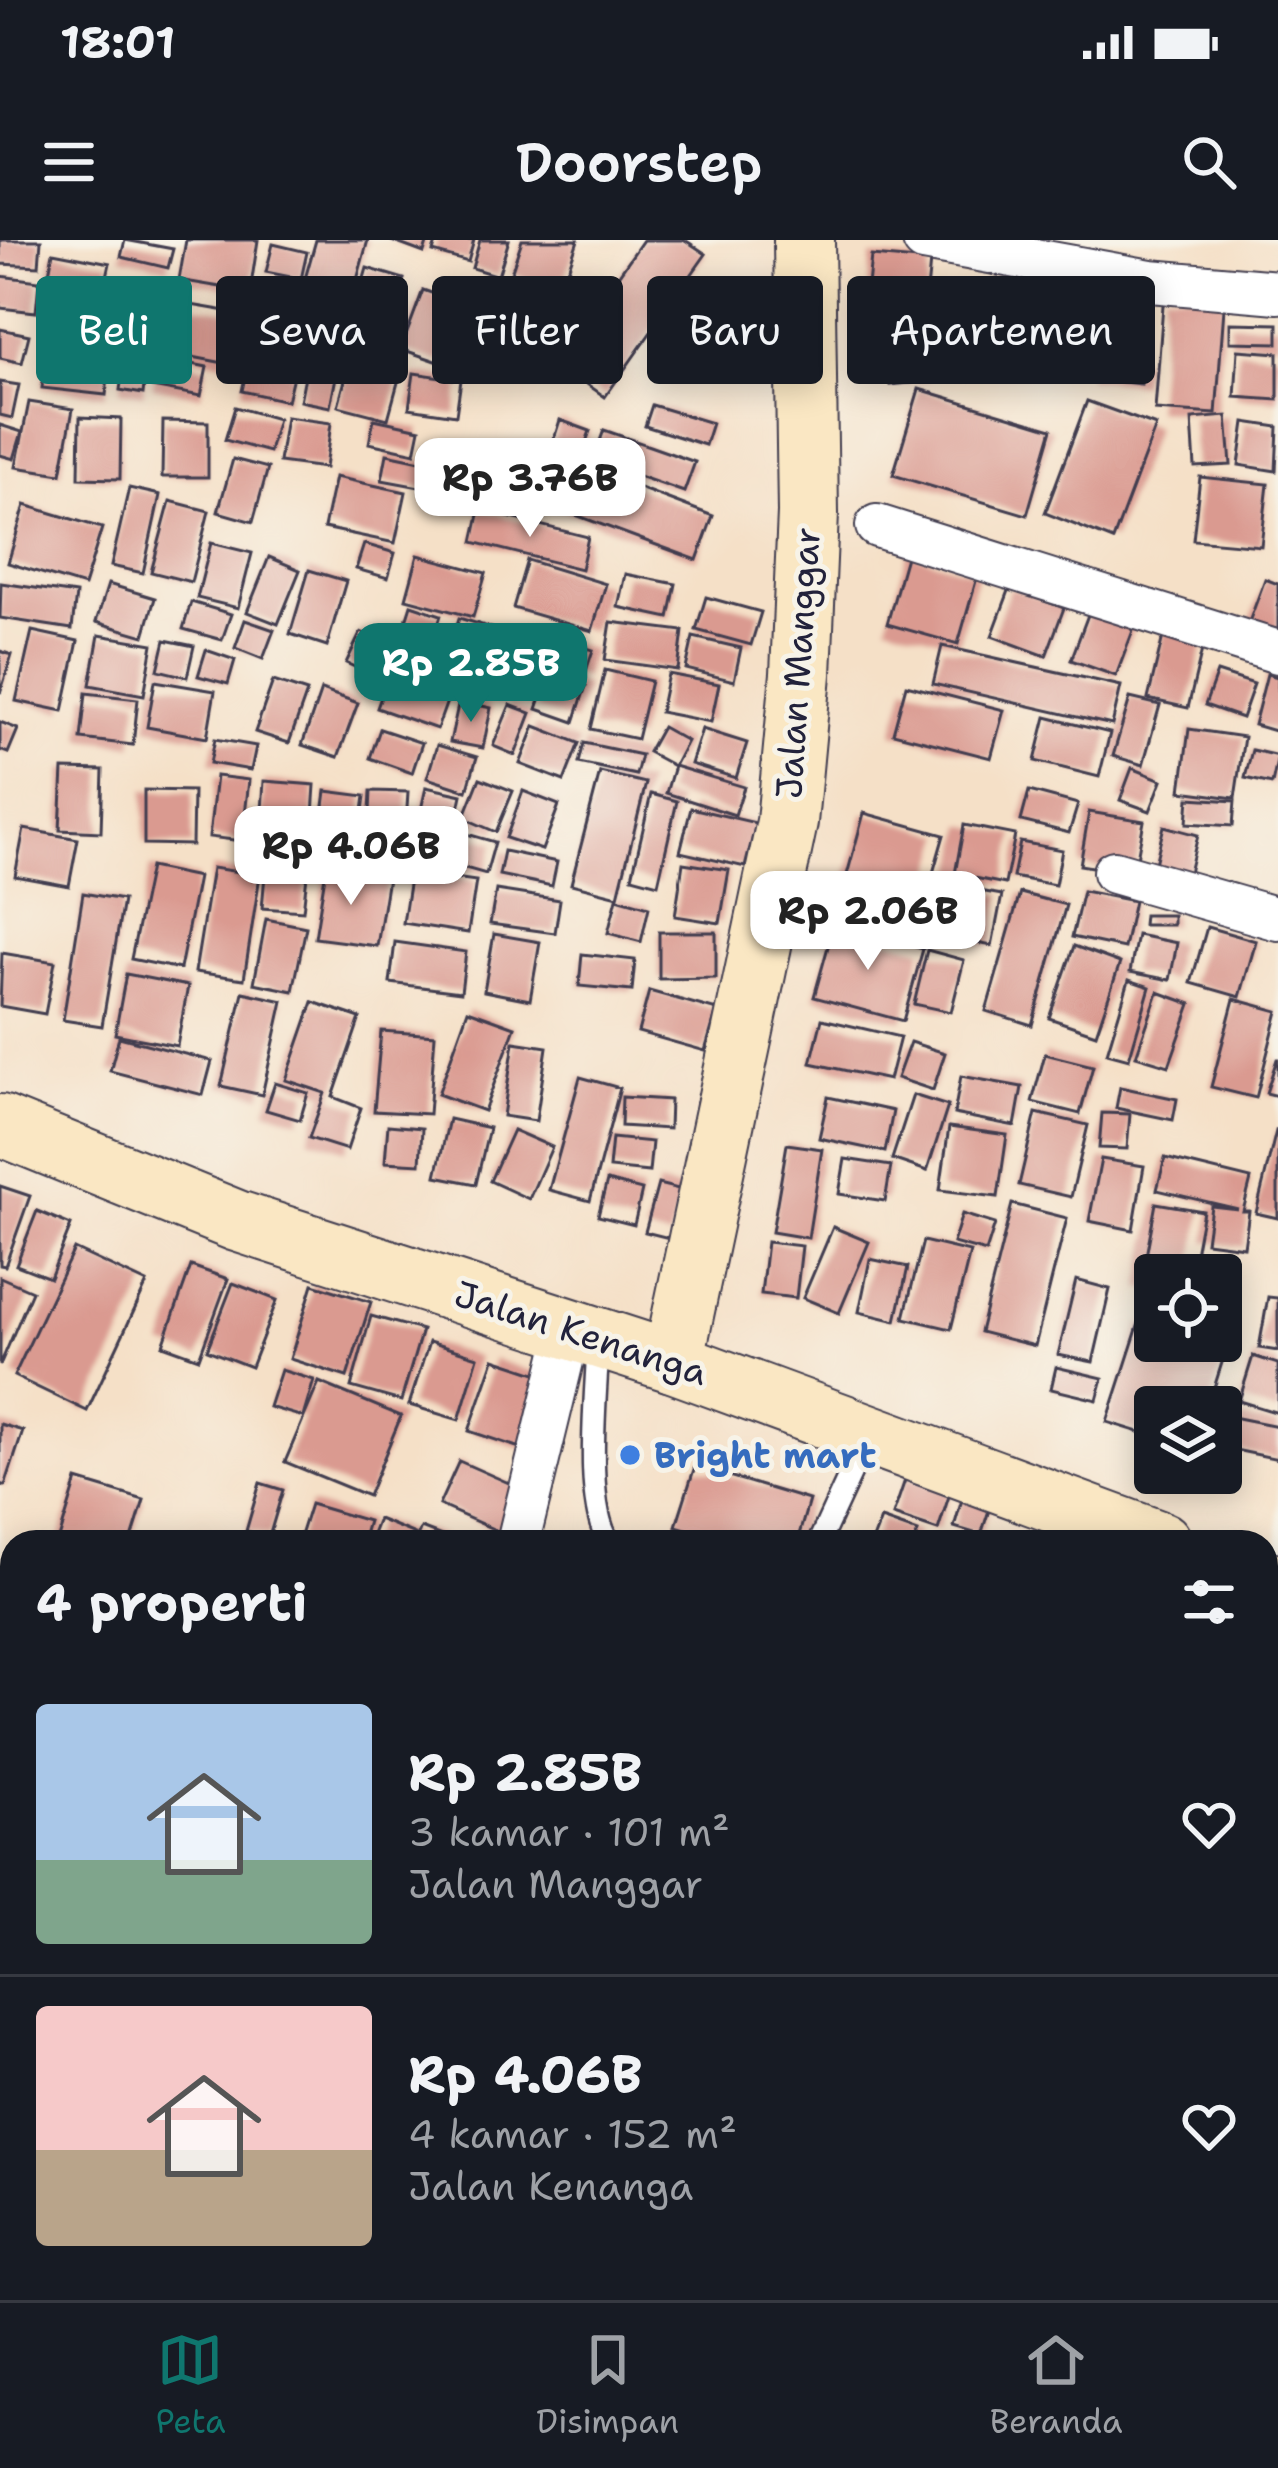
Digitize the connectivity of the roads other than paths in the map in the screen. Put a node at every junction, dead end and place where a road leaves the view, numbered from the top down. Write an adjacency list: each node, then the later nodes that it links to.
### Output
1 (804, 240): 10 (main road, Jalan Manggar)
2 (924, 240): 3 (street)
3 (1278, 292)
4 (877, 526): 5 (street)
5 (1278, 652)
6 (1114, 872): 7 (street)
7 (1278, 919)
8 (0, 1125): 9 (main road, Jalan Kenanga)
9 (584, 1333): 10 (main road, Jalan Kenanga); 12 (street); 13 (lane)
10 (673, 1362): 11 (main road, Jalan Kenanga)
11 (868, 1434): 14 (lane); 15 (main road, Jalan Kenanga)
12 (522, 1530)
13 (601, 1530)
14 (824, 1530)
15 (1128, 1530)

